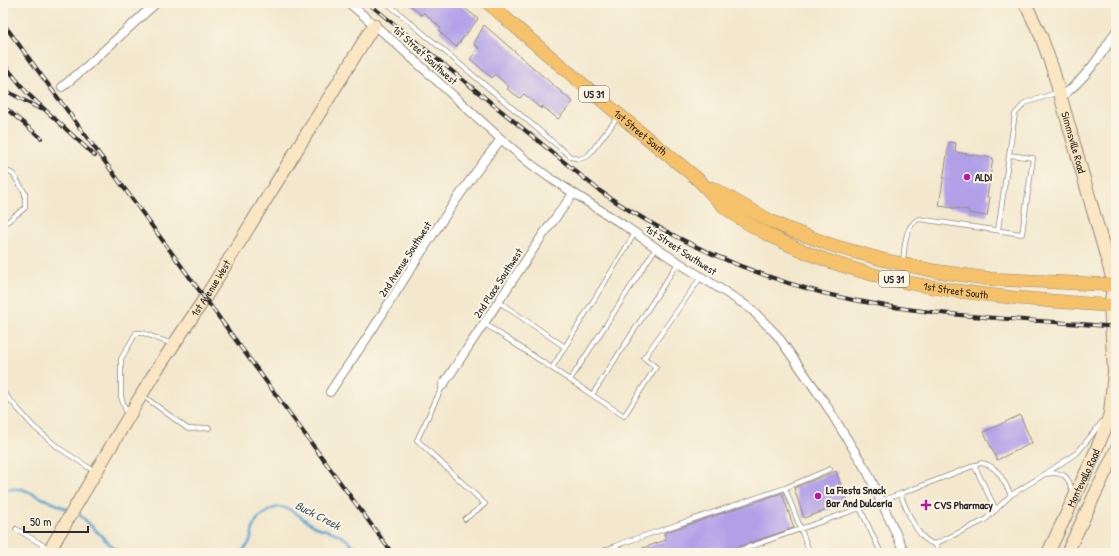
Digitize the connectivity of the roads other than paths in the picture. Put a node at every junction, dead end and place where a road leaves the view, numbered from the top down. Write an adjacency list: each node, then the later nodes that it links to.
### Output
1 (156, 3): 8 (street)
2 (349, 3): 6 (street, 1st Street Southwest)
3 (387, 3): 10 (lane)
4 (488, 3): 10 (main road, 1st Street South / US 31)
5 (1025, 3): 9 (street, Simmsville Road)
6 (374, 24): 11 (street, 1st Street Southwest); 29 (street, 1st Avenue West)
7 (1116, 31): 9 (street)
8 (62, 87)
9 (1060, 95): 12 (lane); 25 (street, Simmsville Road)
10 (620, 115): 14 (main road, 1st Street South / US 31)
11 (501, 139): 15 (street, 1st Street Southwest); 35 (street, 2nd Avenue Southwest)
12 (1008, 155): 18 (lane); 18 (lane)
13 (3, 169): 17 (lane)
14 (702, 182): 16 (main road, 1st Street South / US 31); 20 (main road, 1st Street South / US 31)
15 (573, 194): 19 (street, 1st Street Southwest); 26 (street, 2nd Place Southwest)
16 (773, 222): 20 (main road); 23 (main road, 1st Street South / US 31)
17 (3, 225)
18 (998, 230): 23 (lane)
19 (635, 233): 21 (street, 1st Street Southwest); 30 (lane)
20 (765, 233): 27 (main road, 1st Street South / US 31)
21 (656, 248): 22 (street, 1st Street Southwest); 32 (lane)
22 (678, 263): 24 (street, 1st Street Southwest); 37 (lane)
23 (903, 264): 25 (main road, 1st Street South / US 31)
24 (701, 277): 37 (lane); 50 (street, 1st Street Southwest)
25 (1115, 286): 27 (street, Montevallo Road)
26 (499, 302): 28 (street, 2nd Place Southwest); 30 (lane)
27 (1113, 305): 38 (street, Montevallo Road)
28 (485, 324): 31 (lane); 33 (street, 2nd Place Southwest)
29 (174, 345): 36 (street, 1st Avenue West); 39 (lane)
30 (565, 347): 31 (lane)
31 (552, 368): 32 (lane)
32 (570, 380): 37 (lane)
33 (443, 386): 53 (lane)
34 (3, 392): 44 (lane)
35 (330, 392)
36 (142, 395): 39 (street, 1st Avenue West); 40 (lane)
37 (592, 395)
38 (1110, 413): 45 (lane); 49 (street, Montevallo Road)
39 (128, 417): 44 (street, 1st Avenue West)
40 (209, 428)
41 (1116, 450): 65 (street, Montevallo Road)
42 (974, 465): 47 (lane); 48 (lane); 52 (lane)
43 (830, 469): 46 (lane)
44 (95, 472): 57 (street, 1st Avenue West)
45 (1045, 474): 48 (lane); 49 (lane)
46 (785, 488): 54 (lane); 58 (lane)
47 (900, 494): 50 (lane); 56 (lane)
48 (1011, 495): 52 (lane)
49 (1073, 499): 64 (street, Montevallo Road)
50 (882, 500): 51 (lane); 62 (street, 1st Street Southwest)
51 (860, 508): 54 (lane); 61 (lane)
52 (996, 510): 56 (lane)
53 (465, 519)
54 (801, 528): 59 (lane); 60 (lane)
55 (16, 529): 57 (lane)
56 (935, 544): 63 (lane)
57 (49, 551)
58 (598, 553)
59 (732, 553)
60 (810, 553)
61 (881, 553)
62 (906, 553)
63 (940, 553)
64 (1048, 553)
65 (1067, 553)

